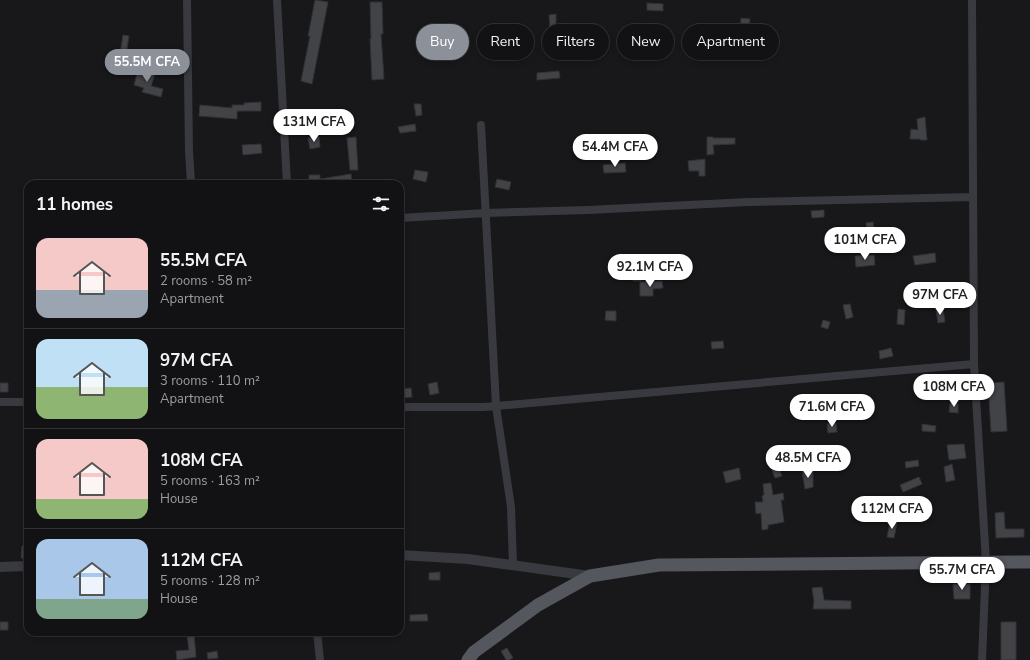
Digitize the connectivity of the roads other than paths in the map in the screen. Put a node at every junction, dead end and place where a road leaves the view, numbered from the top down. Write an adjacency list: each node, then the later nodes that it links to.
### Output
1 (187, 0): 5 (street)
2 (277, 0): 6 (street)
3 (972, 0): 7 (street)
4 (481, 125): 8 (street)
5 (191, 180)
6 (287, 180)
7 (973, 197): 8 (street); 10 (street)
8 (486, 213): 9 (street); 13 (street)
9 (404, 218)
10 (974, 364): 13 (street); 16 (street)
11 (0, 402): 12 (street)
12 (24, 402)
13 (496, 406): 14 (street); 18 (street)
14 (404, 407)
15 (404, 555): 18 (street)
16 (986, 562): 17 (main road); 21 (main road); 25 (street)
17 (1030, 562)
18 (513, 565): 21 (street)
19 (24, 566): 20 (street)
20 (0, 568)
21 (590, 576): 24 (main road)
22 (317, 636): 23 (street)
23 (320, 660)
24 (468, 660)
25 (982, 660)

